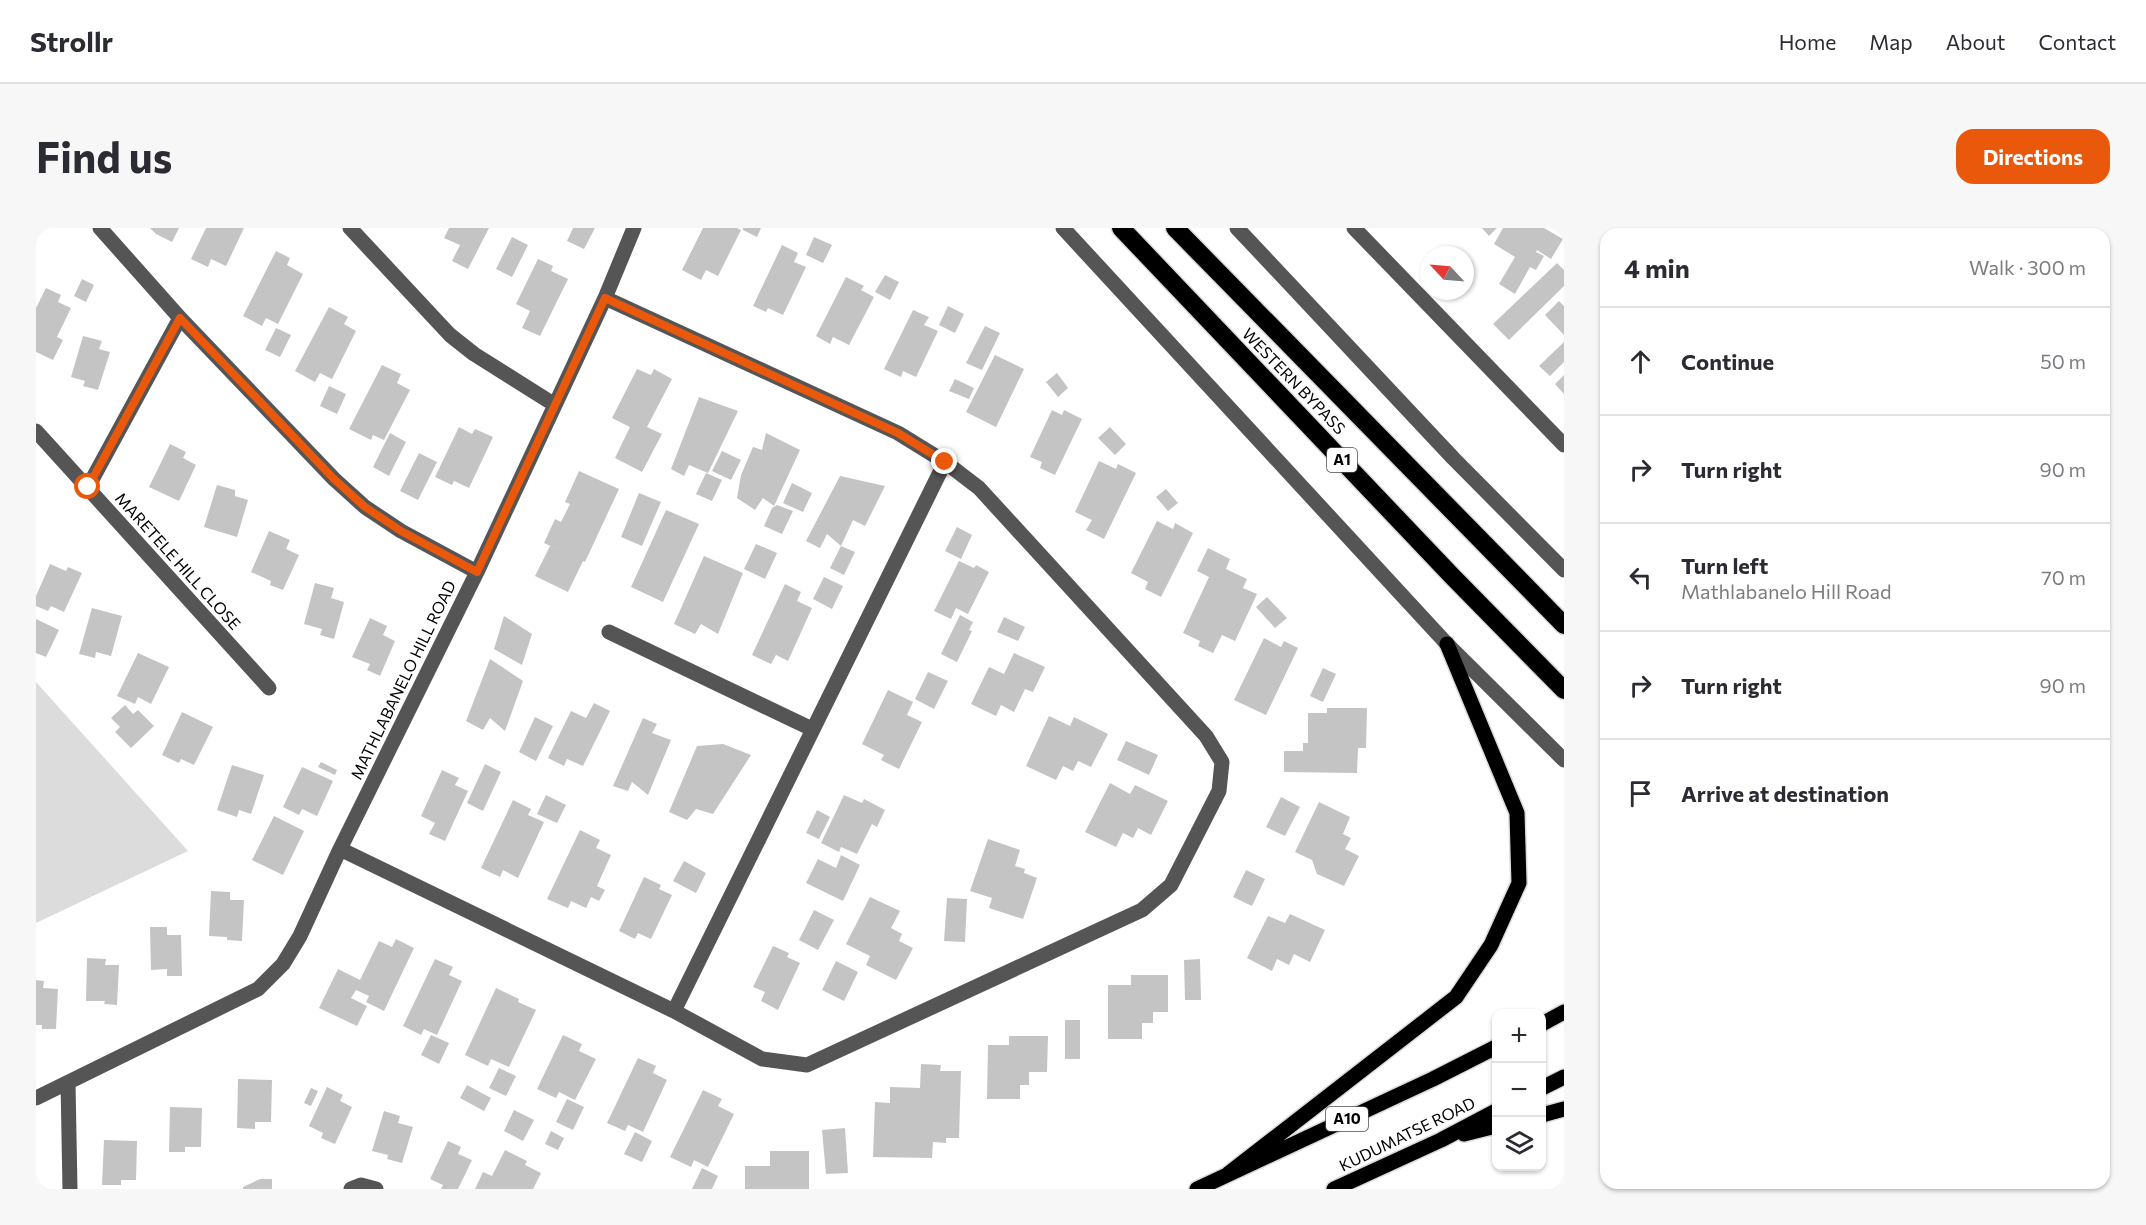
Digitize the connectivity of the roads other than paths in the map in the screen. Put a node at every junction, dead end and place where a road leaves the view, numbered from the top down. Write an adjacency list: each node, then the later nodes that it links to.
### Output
1 (100, 228): 10 (street)
2 (350, 228): 11 (street)
3 (634, 228): 9 (street, MATHLABANELO HILL ROAD)
4 (1063, 228): 20 (street)
5 (1121, 228): 22 (highway, WESTERN BYPASS / A1)
6 (1175, 228): 18 (highway, WESTERN BYPASS / A1)
7 (1237, 228): 16 (street)
8 (1354, 228): 13 (street)
9 (605, 298): 11 (street, MATHLABANELO HILL ROAD); 14 (street)
10 (180, 318): 15 (street); 17 (street)
11 (555, 405): 17 (street, MATHLABANELO HILL ROAD)
12 (36, 431): 15 (street, MARETELE HILL CLOSE)
13 (1564, 445)
14 (945, 462): 23 (street); 26 (street)
15 (88, 487): 21 (street, MARETELE HILL CLOSE)
16 (1564, 570)
17 (477, 572): 25 (street, MATHLABANELO HILL ROAD)
18 (1564, 625)
19 (609, 632): 23 (street)
20 (1447, 644): 24 (street); 39 (main road)
21 (269, 688)
22 (1564, 690)
23 (812, 729): 26 (street)
24 (1564, 760)
25 (340, 849): 26 (street); 31 (street, MATHLABANELO HILL ROAD)
26 (674, 1011)
27 (1564, 1012): 28 (main road)
28 (1546, 1022)
29 (1492, 1050): 39 (main road, A10)
30 (1564, 1077): 32 (main road)
31 (68, 1083): 33 (street, MATHLABANELO HILL ROAD); 40 (street)
32 (1546, 1086)
33 (36, 1098)
34 (1564, 1109): 36 (main road)
35 (1492, 1114): 38 (main road, KUDUMATSE ROAD)
36 (1546, 1114)
37 (1492, 1127): 38 (main road)
38 (1440, 1140): 44 (main road, KUDUMATSE ROAD)
39 (1228, 1174): 43 (main road, A10)
40 (70, 1189)
41 (351, 1189): 42 (street)
42 (376, 1189)
43 (1197, 1189)
44 (1334, 1189)

